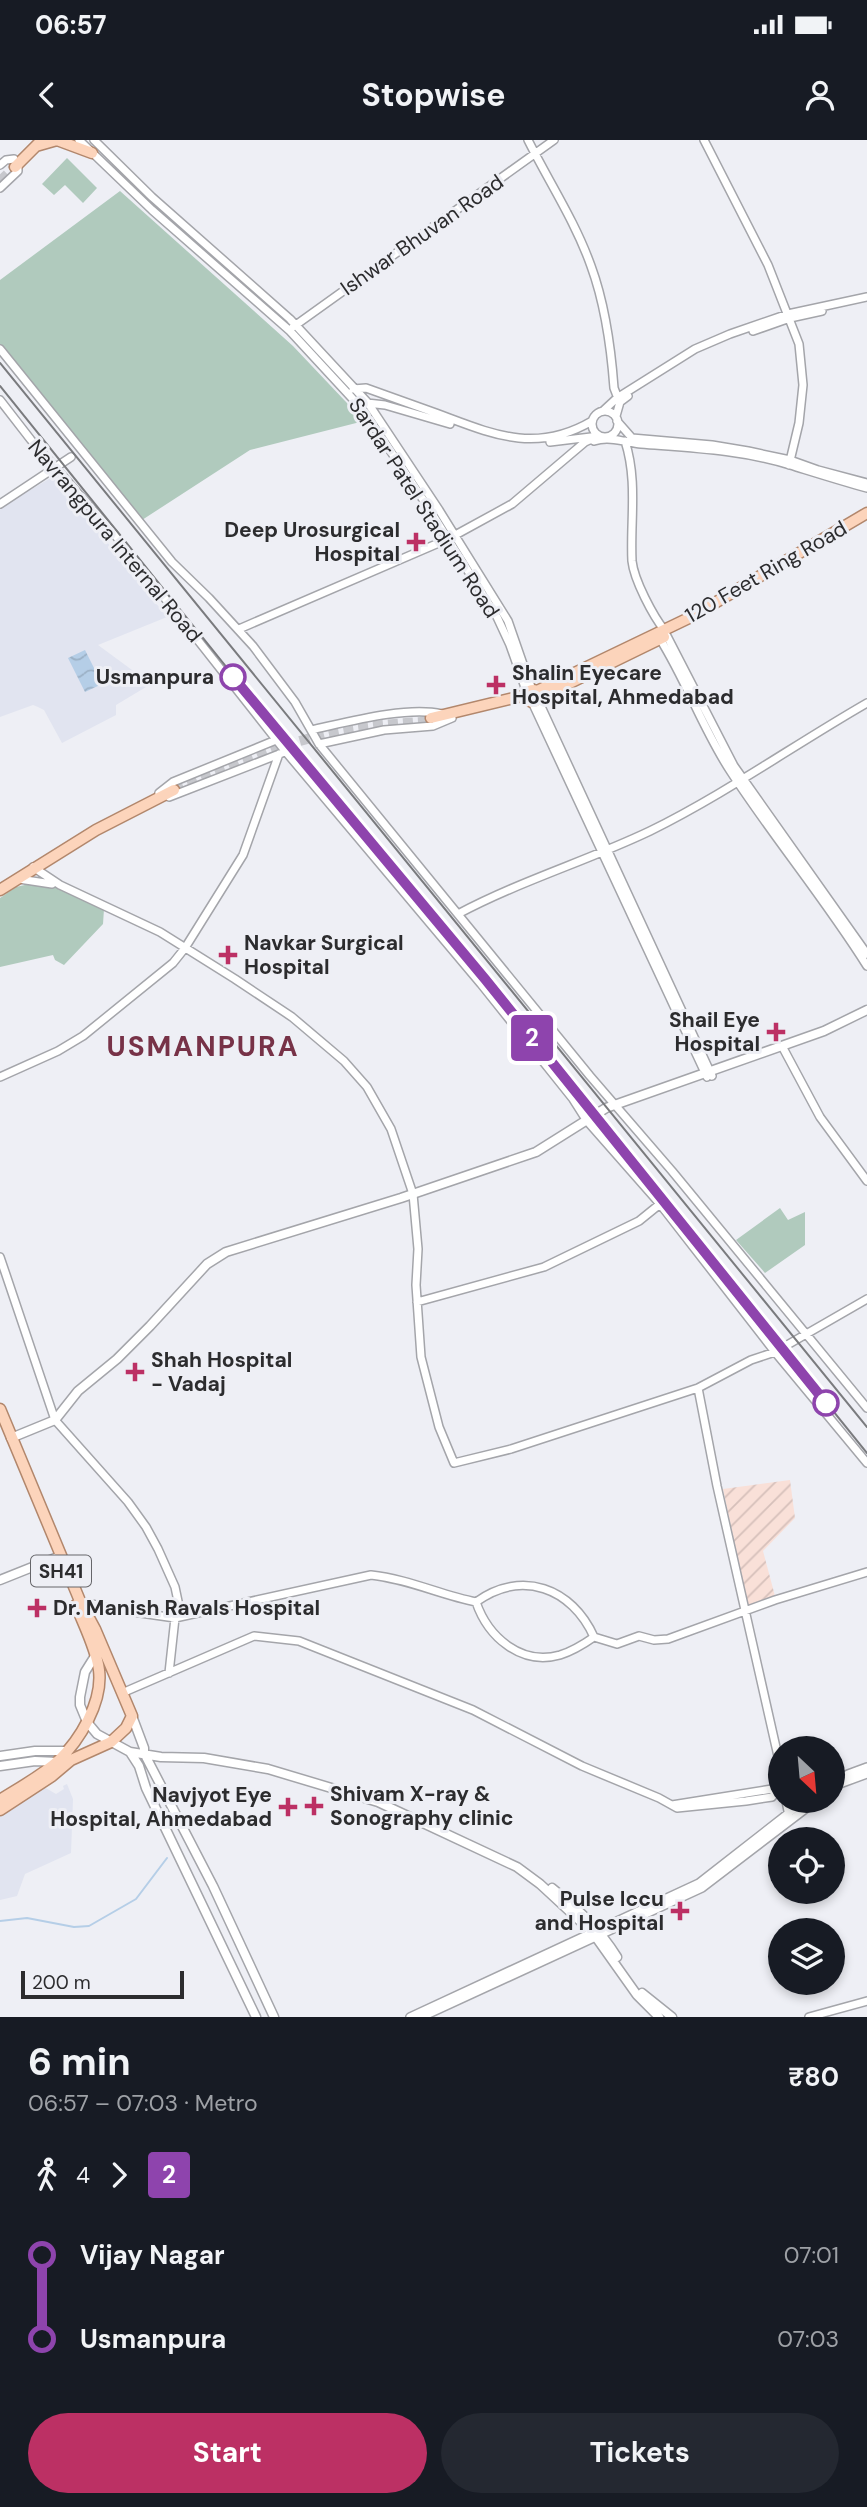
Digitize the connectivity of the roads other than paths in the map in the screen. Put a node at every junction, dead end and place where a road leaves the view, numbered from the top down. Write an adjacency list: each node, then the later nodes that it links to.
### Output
1 (79, 140): 7 (street, Sardar Patel Stadium Road)
2 (94, 140): 11 (street, Sardar Patel Stadium Road)
3 (528, 140): 8 (street)
4 (554, 140): 8 (street, Ishwar Bhuvan Road)
5 (704, 140): 17 (street)
6 (37, 142): 7 (main road); 9 (main road)
7 (92, 153): 12 (street, Sardar Patel Stadium Road)
8 (535, 154): 18 (street, Ishwar Bhuvan Road); 23 (street)
9 (15, 163): 10 (street); 13 (street)
10 (0, 165)
11 (126, 172): 12 (street); 14 (street, Sardar Patel Stadium Road)
12 (119, 179): 15 (street, Sardar Patel Stadium Road)
13 (0, 188)
14 (159, 204): 15 (street); 18 (street, Sardar Patel Stadium Road)
15 (152, 210): 18 (street, Sardar Patel Stadium Road)
16 (867, 299): 17 (street)
17 (789, 316): 23 (street); 34 (street)
18 (293, 328): 20 (street, Sardar Patel Stadium Road); 21 (street, Sardar Patel Stadium Road)
19 (0, 349): 33 (street, Navrangpura Internal Road)
20 (355, 388): 21 (street); 24 (street, Sardar Patel Stadium Road); 29 (street)
21 (346, 391): 25 (street, Sardar Patel Stadium Road)
22 (0, 400): 35 (street, Navrangpura Internal Road)
23 (619, 400): 27 (street); 30 (street)
24 (368, 403): 25 (street); 26 (street); 28 (street, Sardar Patel Stadium Road)
25 (358, 405): 40 (street, Sardar Patel Stadium Road)
26 (385, 405): 28 (street); 31 (street)
27 (603, 411): 29 (street); 30 (street)
28 (375, 413): 40 (street, Sardar Patel Stadium Road)
29 (592, 421): 31 (street)
30 (619, 421): 31 (street); 32 (street); 34 (street)
31 (601, 437): 32 (street); 40 (street)
32 (621, 441): 34 (street); 42 (street)
33 (76, 453): 35 (street); 41 (street, Navrangpura Internal Road)
34 (790, 462): 36 (street)
35 (57, 467): 37 (street); 48 (street, Navrangpura Internal Road)
36 (867, 486)
37 (0, 504)
38 (867, 513): 42 (main road, 120 Feet Ring Road)
39 (867, 519): 42 (main road, 120 Feet Ring Road)
40 (452, 537): 41 (street); 43 (street, Sardar Patel Stadium Road)
41 (239, 629): 47 (street, Navrangpura Internal Road)
42 (663, 635): 43 (main road, 120 Feet Ring Road); 51 (street)
43 (533, 696): 45 (main road, 120 Feet Ring Road); 54 (street, Sardar Patel Stadium Road)
44 (867, 703): 51 (street)
45 (449, 717): 46 (main road, 120 Feet Ring Road); 47 (street); 49 (street)
46 (434, 719)
47 (311, 730): 49 (street, Navrangpura Internal Road)
48 (276, 740): 50 (street, Navrangpura Internal Road); 53 (street)
49 (319, 744): 60 (street, Navrangpura Internal Road)
50 (282, 753): 53 (street); 61 (street); 70 (street, Navrangpura Internal Road)
51 (739, 780): 54 (street); 62 (street); 63 (street)
52 (173, 788): 53 (main road)
53 (159, 795): 55 (main road)
54 (605, 850): 60 (street); 67 (street, Sardar Patel Stadium Road)
55 (33, 867): 56 (main road); 58 (street)
56 (16, 877): 57 (main road); 58 (street); 59 (main road)
57 (0, 884)
58 (60, 886): 61 (street)
59 (0, 890)
60 (458, 914): 69 (street, Navrangpura Internal Road)
61 (186, 948): 68 (street); 72 (street)
62 (867, 954)
63 (867, 966)
64 (867, 1010): 66 (main road)
65 (867, 1017): 66 (main road)
66 (783, 1049): 67 (main road); 71 (street)
67 (709, 1074): 69 (main road)
68 (0, 1077)
69 (614, 1107): 70 (main road); 77 (street, Navrangpura Internal Road)
70 (587, 1121): 72 (main road); 73 (street, Navrangpura Internal Road)
71 (867, 1181)
72 (413, 1194): 76 (street); 82 (main road)
73 (660, 1204): 76 (street); 78 (street, Navrangpura Internal Road)
74 (0, 1256): 82 (street)
75 (867, 1299): 77 (street)
76 (417, 1302): 79 (street)
77 (804, 1333): 78 (street); 80 (street, Navrangpura Internal Road)
78 (775, 1352): 79 (street); 85 (street, Navrangpura Internal Road)
79 (698, 1388): 91 (street)
80 (867, 1408)
81 (0, 1409): 84 (main road)
82 (55, 1420): 84 (main road); 92 (street)
83 (0, 1423): 86 (main road, SH41)
84 (11, 1438): 89 (main road)
85 (867, 1463)
86 (55, 1558): 88 (main road); 94 (main road, SH41)
87 (867, 1572): 91 (street)
88 (0, 1580)
89 (80, 1601): 92 (street); 96 (main road)
90 (476, 1602): 92 (street); 93 (street); 93 (street)
91 (746, 1611): 93 (street); 99 (street)
92 (175, 1618): 95 (street)
93 (594, 1637)
94 (95, 1656): 98 (main road, SH41); 98 (main road)
95 (169, 1673): 96 (street); 111 (street)
96 (122, 1693): 97 (main road)
97 (132, 1716): 100 (main road); 101 (main road)
98 (86, 1722): 100 (main road); 103 (main road, SH41)
99 (774, 1736)
100 (111, 1742): 102 (main road); 103 (main road)
101 (144, 1751): 102 (main road); 118 (main road); 121 (main road)
102 (130, 1752): 120 (main road)
103 (69, 1755): 104 (main road); 105 (main road, SH41); 113 (main road)
104 (0, 1756)
105 (57, 1762): 106 (main road); 112 (main road, SH41)
106 (0, 1766)
107 (867, 1768): 109 (street)
108 (867, 1774): 110 (street)
109 (845, 1776)
110 (845, 1781)
111 (768, 1798)
112 (0, 1800)
113 (0, 1810)
114 (788, 1813): 117 (street)
115 (792, 1813): 117 (street)
116 (794, 1813): 117 (street)
117 (789, 1816): 118 (street)
118 (598, 1934): 122 (street); 123 (street); 124 (main road); 125 (main road)
119 (867, 2001): 126 (street)
120 (256, 2017)
121 (274, 2017)
122 (410, 2017)
123 (422, 2017)
124 (659, 2017)
125 (672, 2017)
126 (809, 2017)

